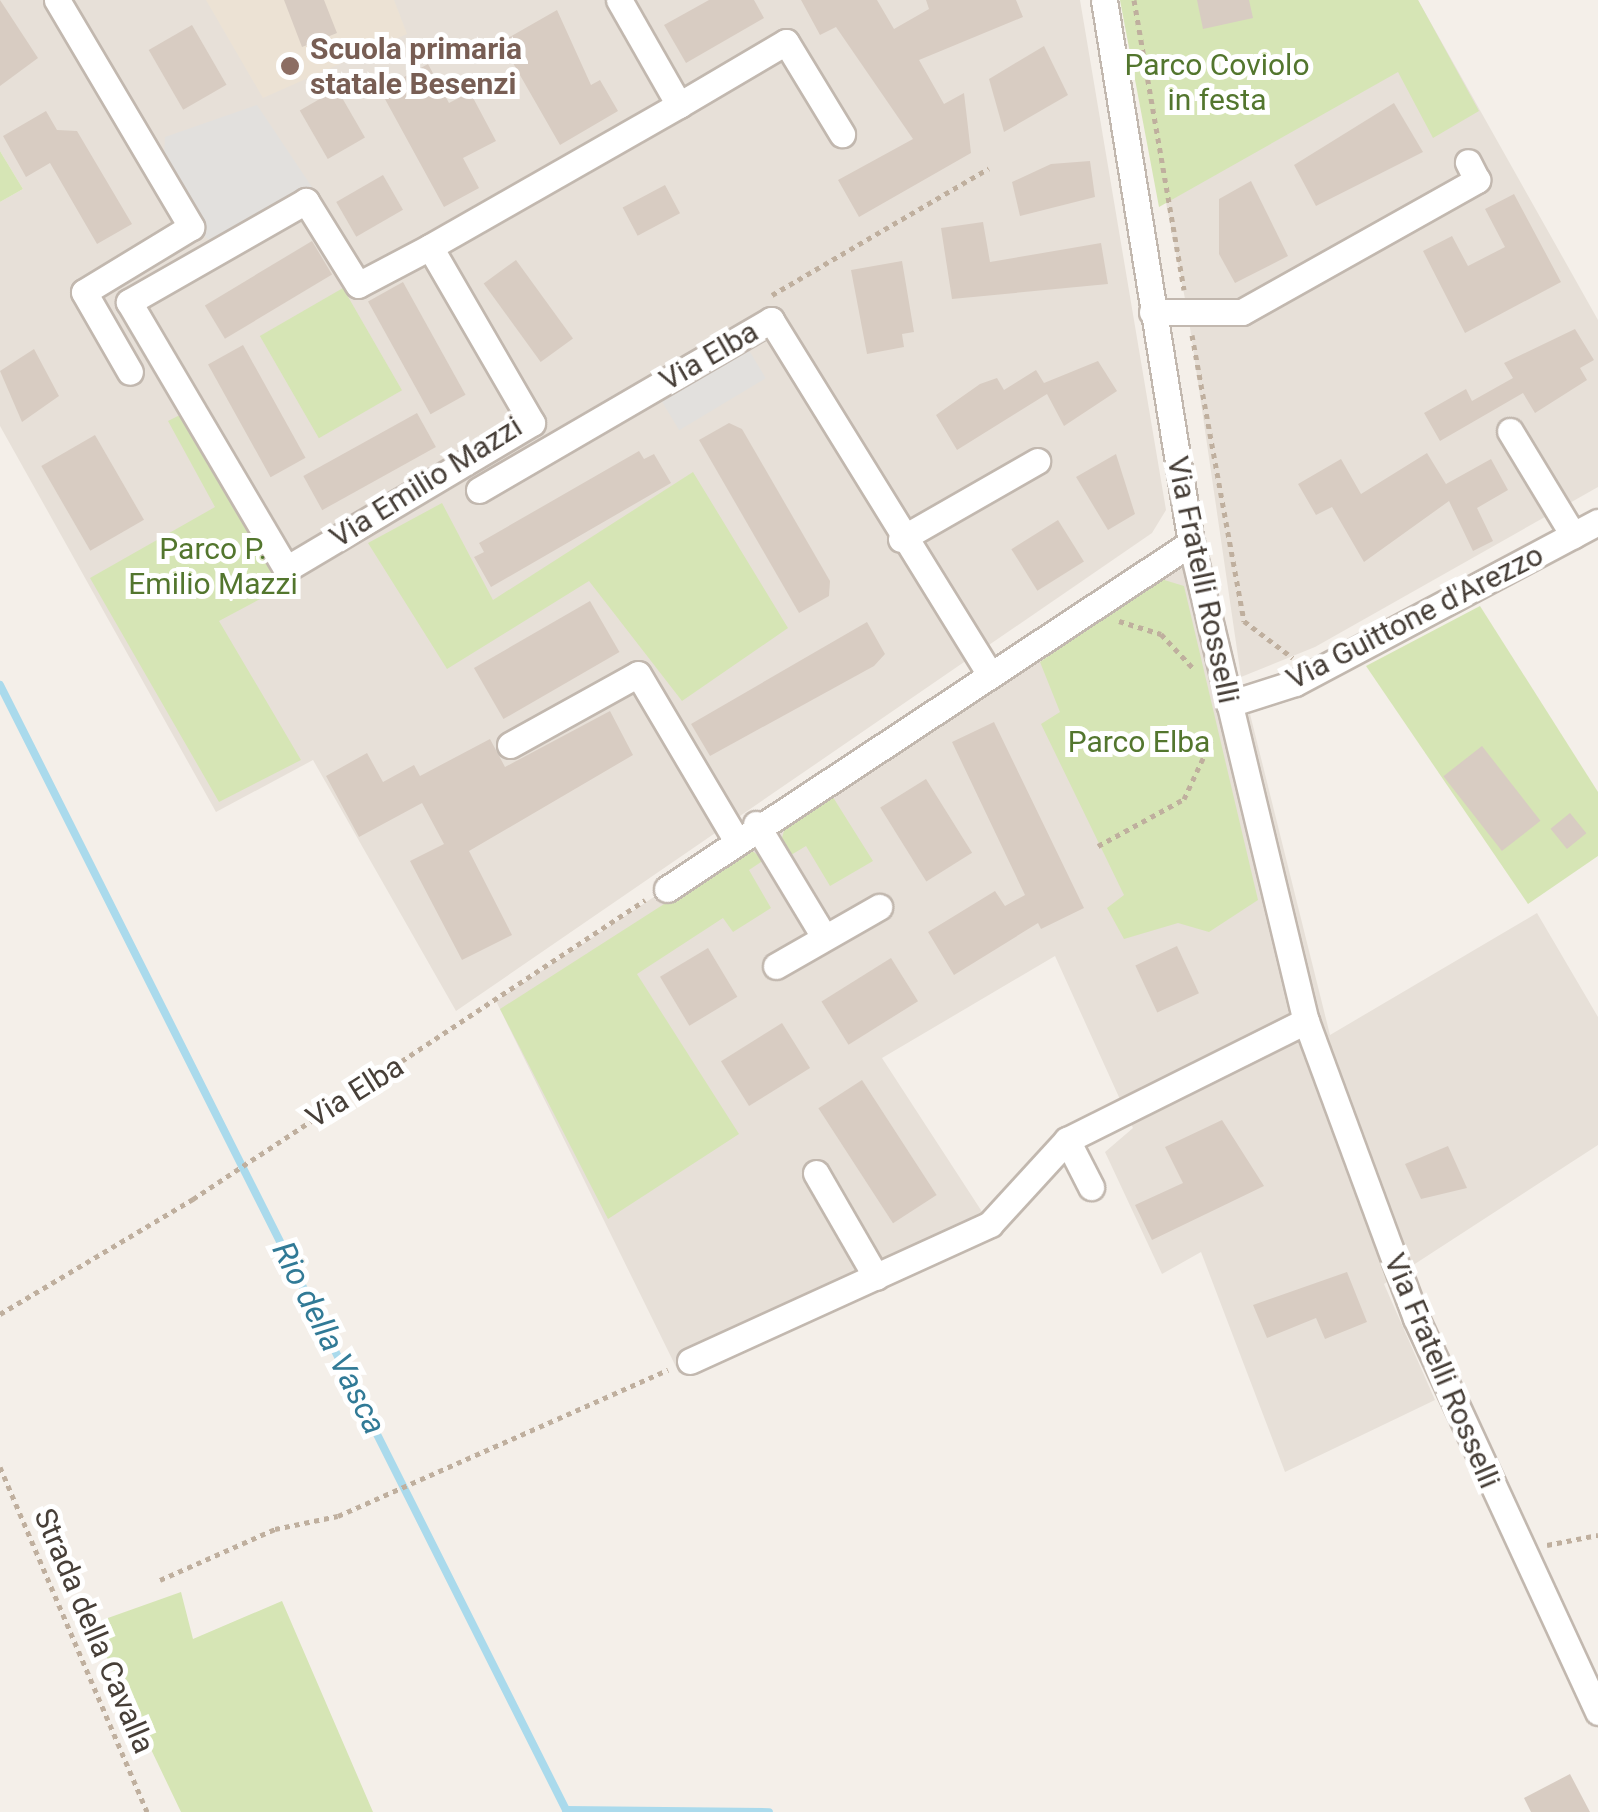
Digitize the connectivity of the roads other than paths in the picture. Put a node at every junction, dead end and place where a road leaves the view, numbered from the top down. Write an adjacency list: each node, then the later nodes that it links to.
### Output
1 (58, 0): 9 (street)
2 (619, 0): 4 (street)
3 (1104, 0): 8 (street, Via Fratelli Rosselli)
4 (679, 105): 5 (street, Via Emilio Mazzi); 7 (street, Via Emilio Mazzi)
5 (842, 134)
6 (1468, 162): 8 (street)
7 (430, 247): 7 (street, Via Emilio Mazzi)
8 (1152, 312): 16 (street, Via Fratelli Rosselli)
9 (130, 372)
10 (1510, 431): 14 (street)
11 (1037, 461): 15 (street)
12 (479, 490): 15 (street, Via Elba)
13 (1598, 522): 14 (street, Via Guittone d'Arezzo)
14 (1573, 535): 18 (street, Via Guittone d'Arezzo)
15 (901, 539): 17 (street, Via Elba)
16 (1191, 544): 17 (street); 18 (street, Via Fratelli Rosselli)
17 (987, 670): 20 (street)
18 (1229, 704): 25 (street, Via Fratelli Rosselli)
19 (510, 745): 20 (street)
20 (746, 831): 21 (street); 23 (street)
21 (667, 889)
22 (880, 907): 23 (street)
23 (823, 935): 24 (street)
24 (776, 966)
25 (1306, 1021): 26 (street); 31 (street, Via Fratelli Rosselli)
26 (1067, 1140): 28 (street); 29 (street)
27 (816, 1174): 29 (street)
28 (1091, 1187)
29 (876, 1277): 30 (street)
30 (690, 1361)
31 (1598, 1712)

